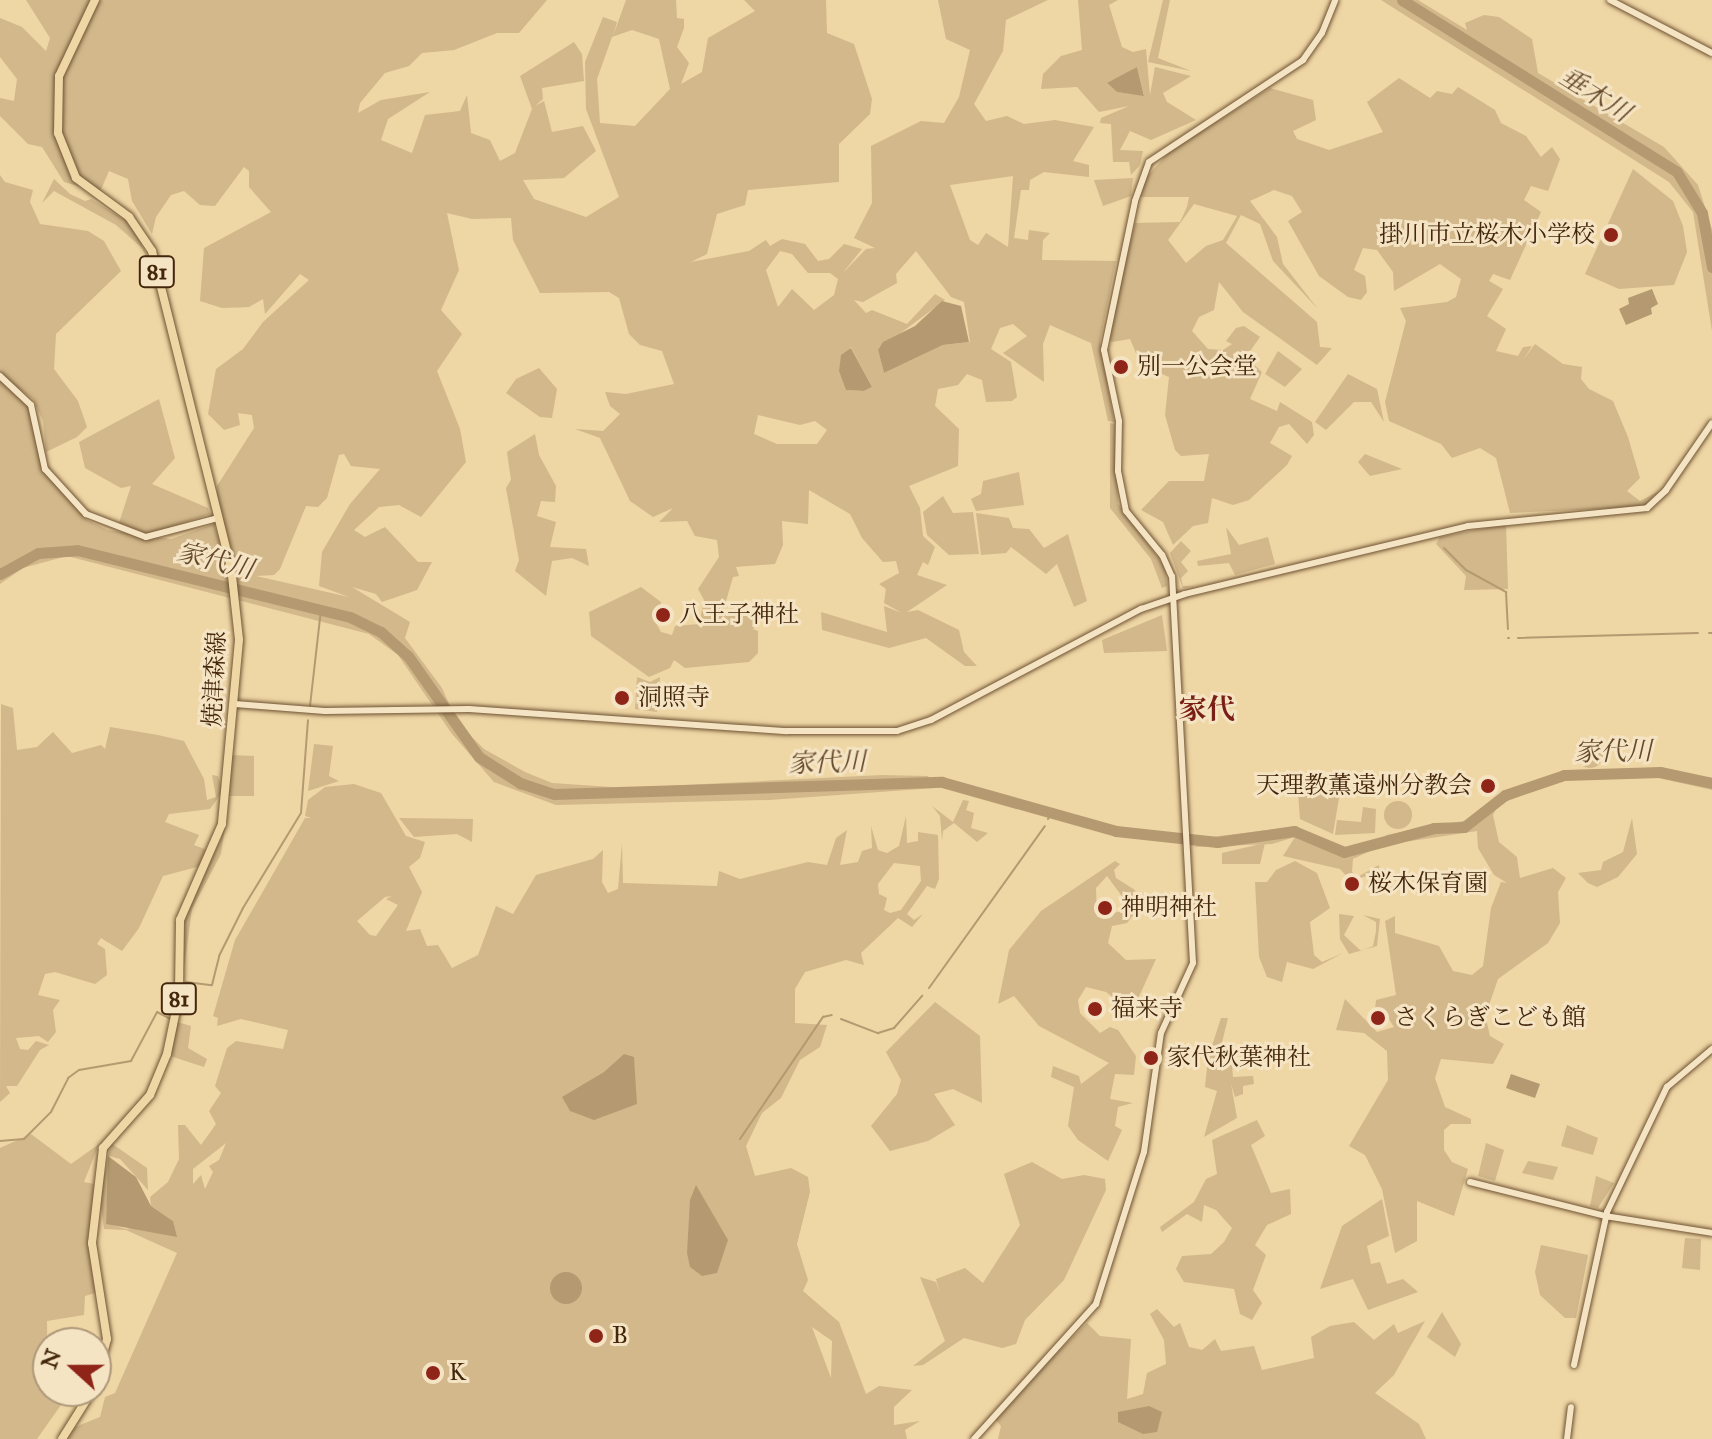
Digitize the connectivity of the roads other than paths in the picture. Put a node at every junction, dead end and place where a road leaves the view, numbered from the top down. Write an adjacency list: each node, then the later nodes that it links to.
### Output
1 (95, 0): 7 (main road, 焼津森線 / 81)
2 (1335, 0): 8 (street)
3 (1610, 0): 4 (street)
4 (1712, 53)
5 (0, 376): 7 (street)
6 (1712, 423): 8 (street)
7 (218, 518): 9 (main road, 焼津森線 / 81)
8 (1174, 597): 9 (street); 19 (street)
9 (235, 704): 14 (main road, 焼津森線 / 81)
10 (1712, 1049): 12 (street)
11 (1470, 1182): 12 (street)
12 (1605, 1216): 13 (street); 15 (street)
13 (1712, 1233)
14 (105, 1327)
15 (1574, 1365)
16 (82, 1407): 18 (main road)
17 (1571, 1407): 20 (street)
18 (62, 1439)
19 (974, 1439)
20 (1567, 1439)

